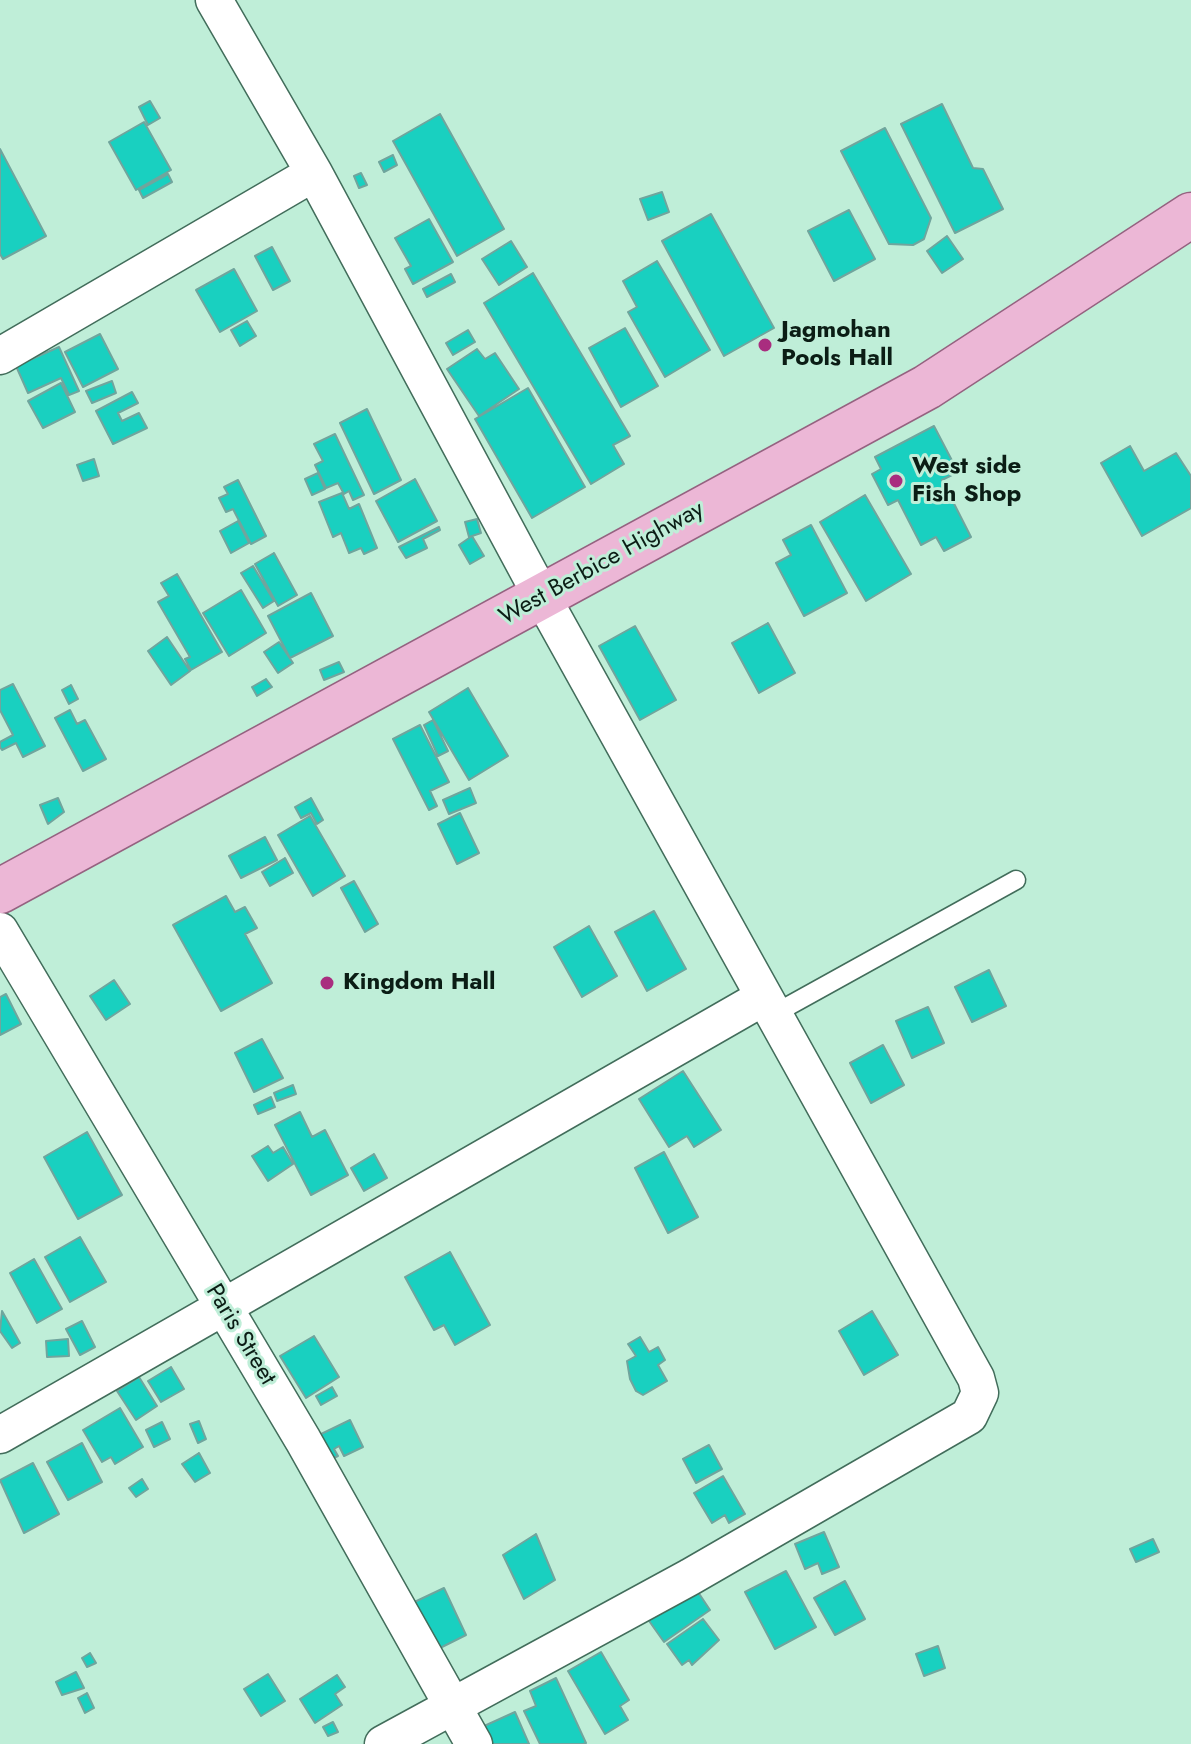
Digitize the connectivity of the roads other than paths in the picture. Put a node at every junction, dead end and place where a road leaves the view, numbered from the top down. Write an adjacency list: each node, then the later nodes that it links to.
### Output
1 (214, 0): 2 (street)
2 (314, 173): 4 (street); 5 (street)
3 (1191, 215): 5 (main road, West Berbice Highway)
4 (0, 356)
5 (542, 597): 7 (main road, West Berbice Highway); 9 (street)
6 (1016, 880): 9 (lane)
7 (0, 891)
8 (0, 931): 10 (street, Paris Street)
9 (769, 1005): 10 (street); 12 (street)
10 (223, 1307): 11 (street); 12 (street, Paris Street)
11 (0, 1435)
12 (452, 1705): 13 (street); 14 (street, Paris Street)
13 (383, 1744)
14 (474, 1744)

